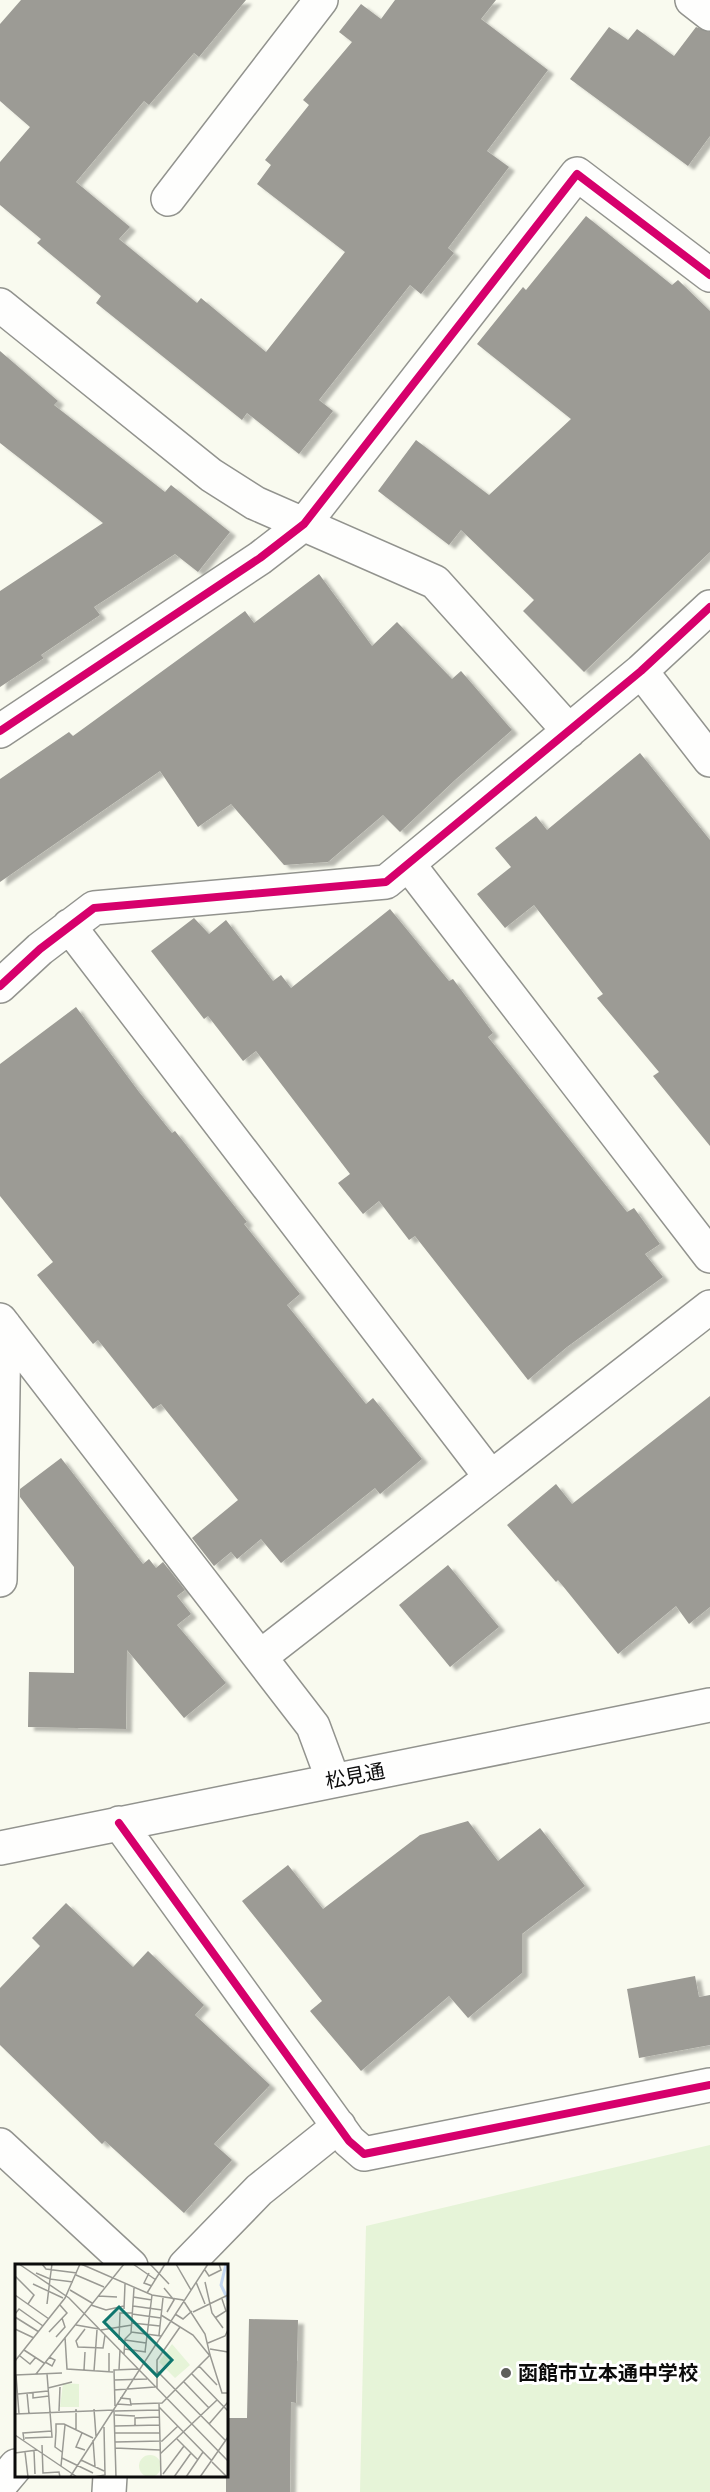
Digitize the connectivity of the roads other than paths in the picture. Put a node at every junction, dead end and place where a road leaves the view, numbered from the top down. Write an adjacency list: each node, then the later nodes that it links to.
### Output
1 (321, 0): 4 (street)
2 (692, 0): 3 (street)
3 (710, 14)
4 (168, 199)
5 (710, 275): 7 (street)
6 (0, 305): 7 (street)
7 (304, 524): 10 (street); 11 (street)
8 (710, 607): 9 (street)
9 (641, 671): 11 (street); 12 (street)
10 (0, 731)
11 (569, 731): 13 (street)
12 (710, 760)
13 (409, 865): 14 (street); 16 (street)
14 (69, 926): 15 (street); 19 (street)
15 (0, 986)
16 (710, 1256)
17 (710, 1307): 19 (street)
18 (2, 1322): 20 (street); 21 (street)
19 (490, 1476): 21 (street)
20 (0, 1580)
21 (260, 1657): 23 (street)
22 (710, 1705): 23 (street, 松見通)
23 (333, 1780): 24 (street, 松見通)
24 (119, 1824): 25 (street, 松見通); 27 (street)
25 (0, 1848)
26 (710, 2085): 27 (street)
27 (339, 2126): 30 (street)
28 (0, 2145): 29 (street)
29 (130, 2264)
30 (186, 2264)
31 (15, 2467): 32 (street)
32 (0, 2485)

